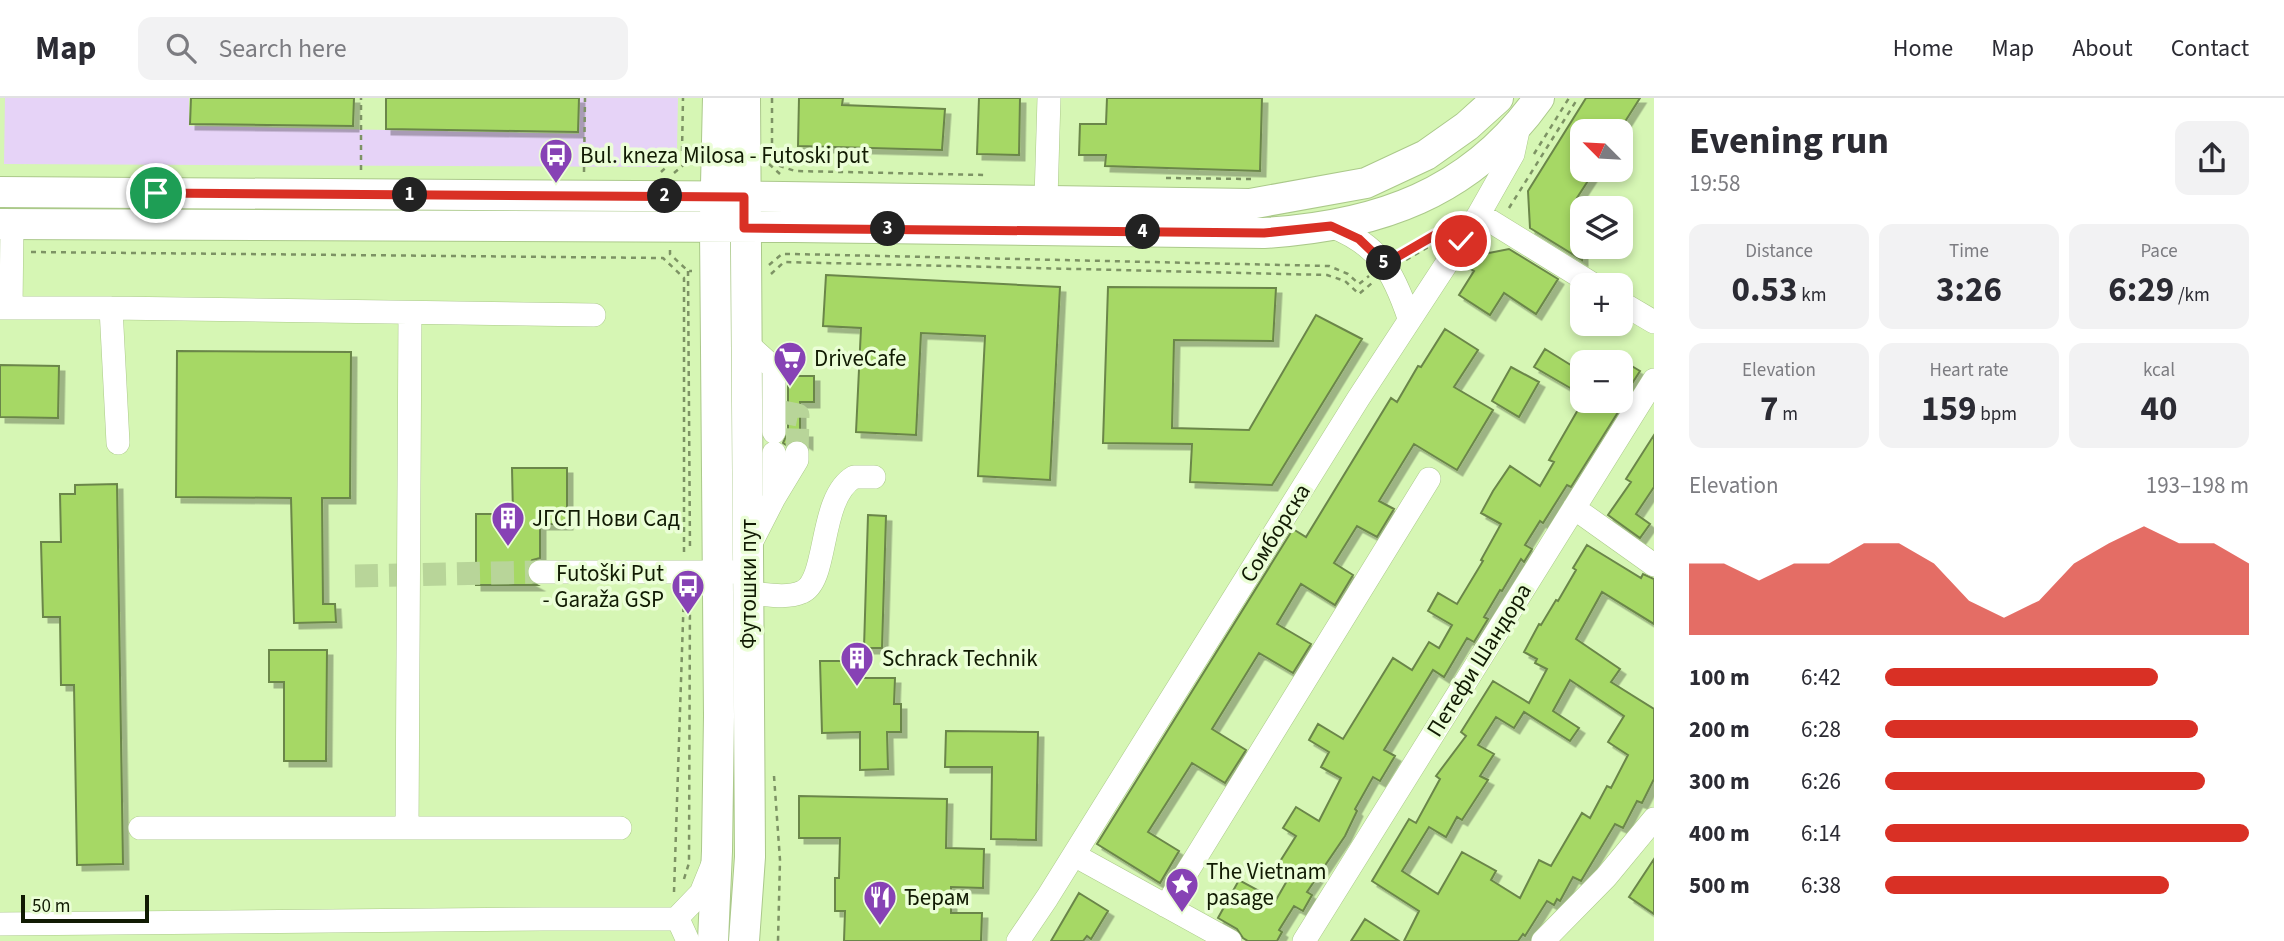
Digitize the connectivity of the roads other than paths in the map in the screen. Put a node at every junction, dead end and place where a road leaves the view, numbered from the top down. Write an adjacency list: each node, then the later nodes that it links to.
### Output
1 (719, 98): 7 (main road)
2 (745, 98): 7 (main road)
3 (1049, 98): 10 (street)
4 (1498, 98): 10 (main road)
5 (1539, 98): 6 (main road)
6 (1520, 121): 11 (street, Сомборска); 12 (main road)
7 (731, 157): 9 (main road)
8 (6, 192): 9 (main road); 14 (main road)
9 (730, 197): 10 (main road); 13 (main road)
10 (1046, 199)
11 (1479, 214): 15 (street); 21 (street, Сомборска)
12 (1331, 226): 13 (main road); 21 (street)
13 (730, 228): 14 (main road); 23 (main road, Футошки пут); 34 (main road, Футошки пут)
14 (8, 233): 16 (street)
15 (1574, 273)
16 (5, 308): 17 (street)
17 (111, 308): 19 (street); 25 (street)
18 (1633, 310): 22 (street)
19 (410, 313): 20 (street); 37 (street)
20 (594, 315)
21 (1409, 318): 40 (street, Сомборска)
22 (1654, 322)
23 (745, 342): 29 (street); 32 (main road, Футошки пут)
24 (1654, 380): 30 (street, Петефи Шандора)
25 (118, 443)
26 (797, 453): 29 (street)
27 (874, 477): 32 (street)
28 (1429, 479): 41 (street)
29 (774, 498): 32 (street)
30 (1574, 508): 31 (street); 49 (street, Петефи Шандора)
31 (1654, 565)
32 (748, 571): 34 (street); 46 (main road, Футошки пут)
33 (540, 572): 34 (street)
34 (704, 572): 39 (main road, Футошки пут)
35 (1654, 819): 50 (street)
36 (140, 828): 37 (street)
37 (407, 828): 38 (street)
38 (620, 828)
39 (717, 851): 42 (street); 45 (main road, Футошки пут)
40 (1074, 855): 41 (street); 47 (street, Сомборска)
41 (1166, 906): 48 (street)
42 (677, 919): 43 (street); 44 (street)
43 (0, 924)
44 (688, 941)
45 (713, 941)
46 (744, 941)
47 (1018, 941)
48 (1230, 941)
49 (1304, 941)
50 (1543, 941)

